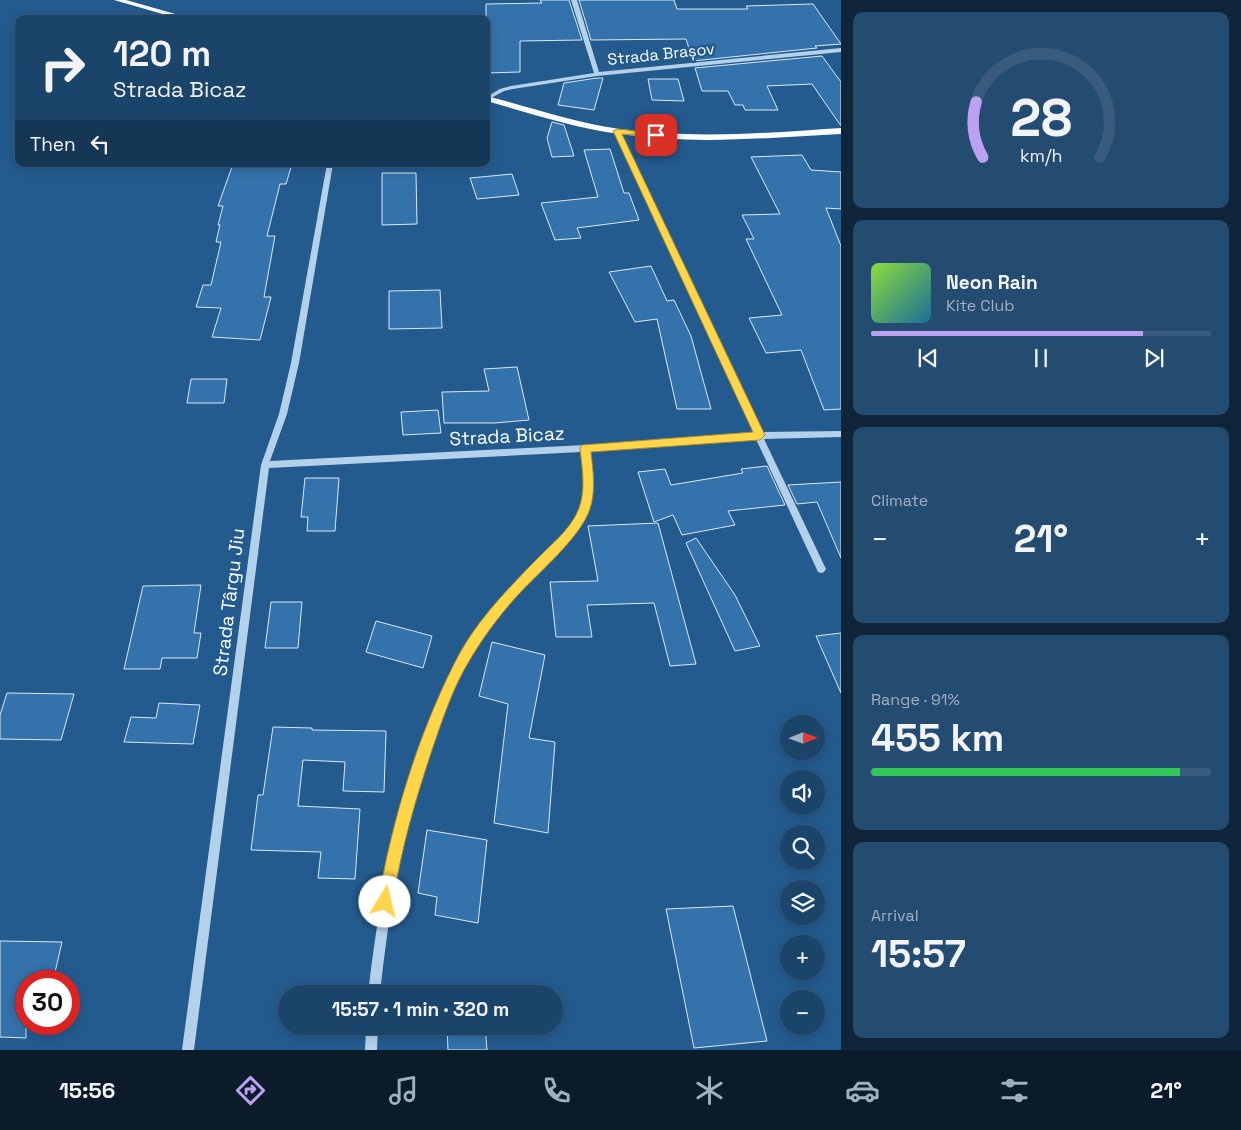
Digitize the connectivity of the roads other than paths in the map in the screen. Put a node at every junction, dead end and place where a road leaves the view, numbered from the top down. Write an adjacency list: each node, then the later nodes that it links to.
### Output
1 (118, 0): 3 (main road)
2 (574, 0): 5 (street)
3 (175, 15)
4 (841, 50): 5 (street, Strada Brașov)
5 (597, 74): 6 (street, Strada Brașov)
6 (490, 96)
7 (490, 99): 8 (main road)
8 (617, 131): 9 (main road); 12 (street)
9 (841, 131)
10 (329, 167): 14 (street, Strada Târgu Jiu)
11 (841, 434): 12 (street, Strada Bicaz)
12 (760, 435): 13 (street, Strada Bicaz); 15 (street)
13 (585, 448): 14 (street, Strada Bicaz); 16 (street)
14 (265, 465): 18 (street, Strada Târgu Jiu)
15 (822, 569)
16 (375, 985)
17 (372, 1035): 19 (street)
18 (188, 1050)
19 (371, 1050)

